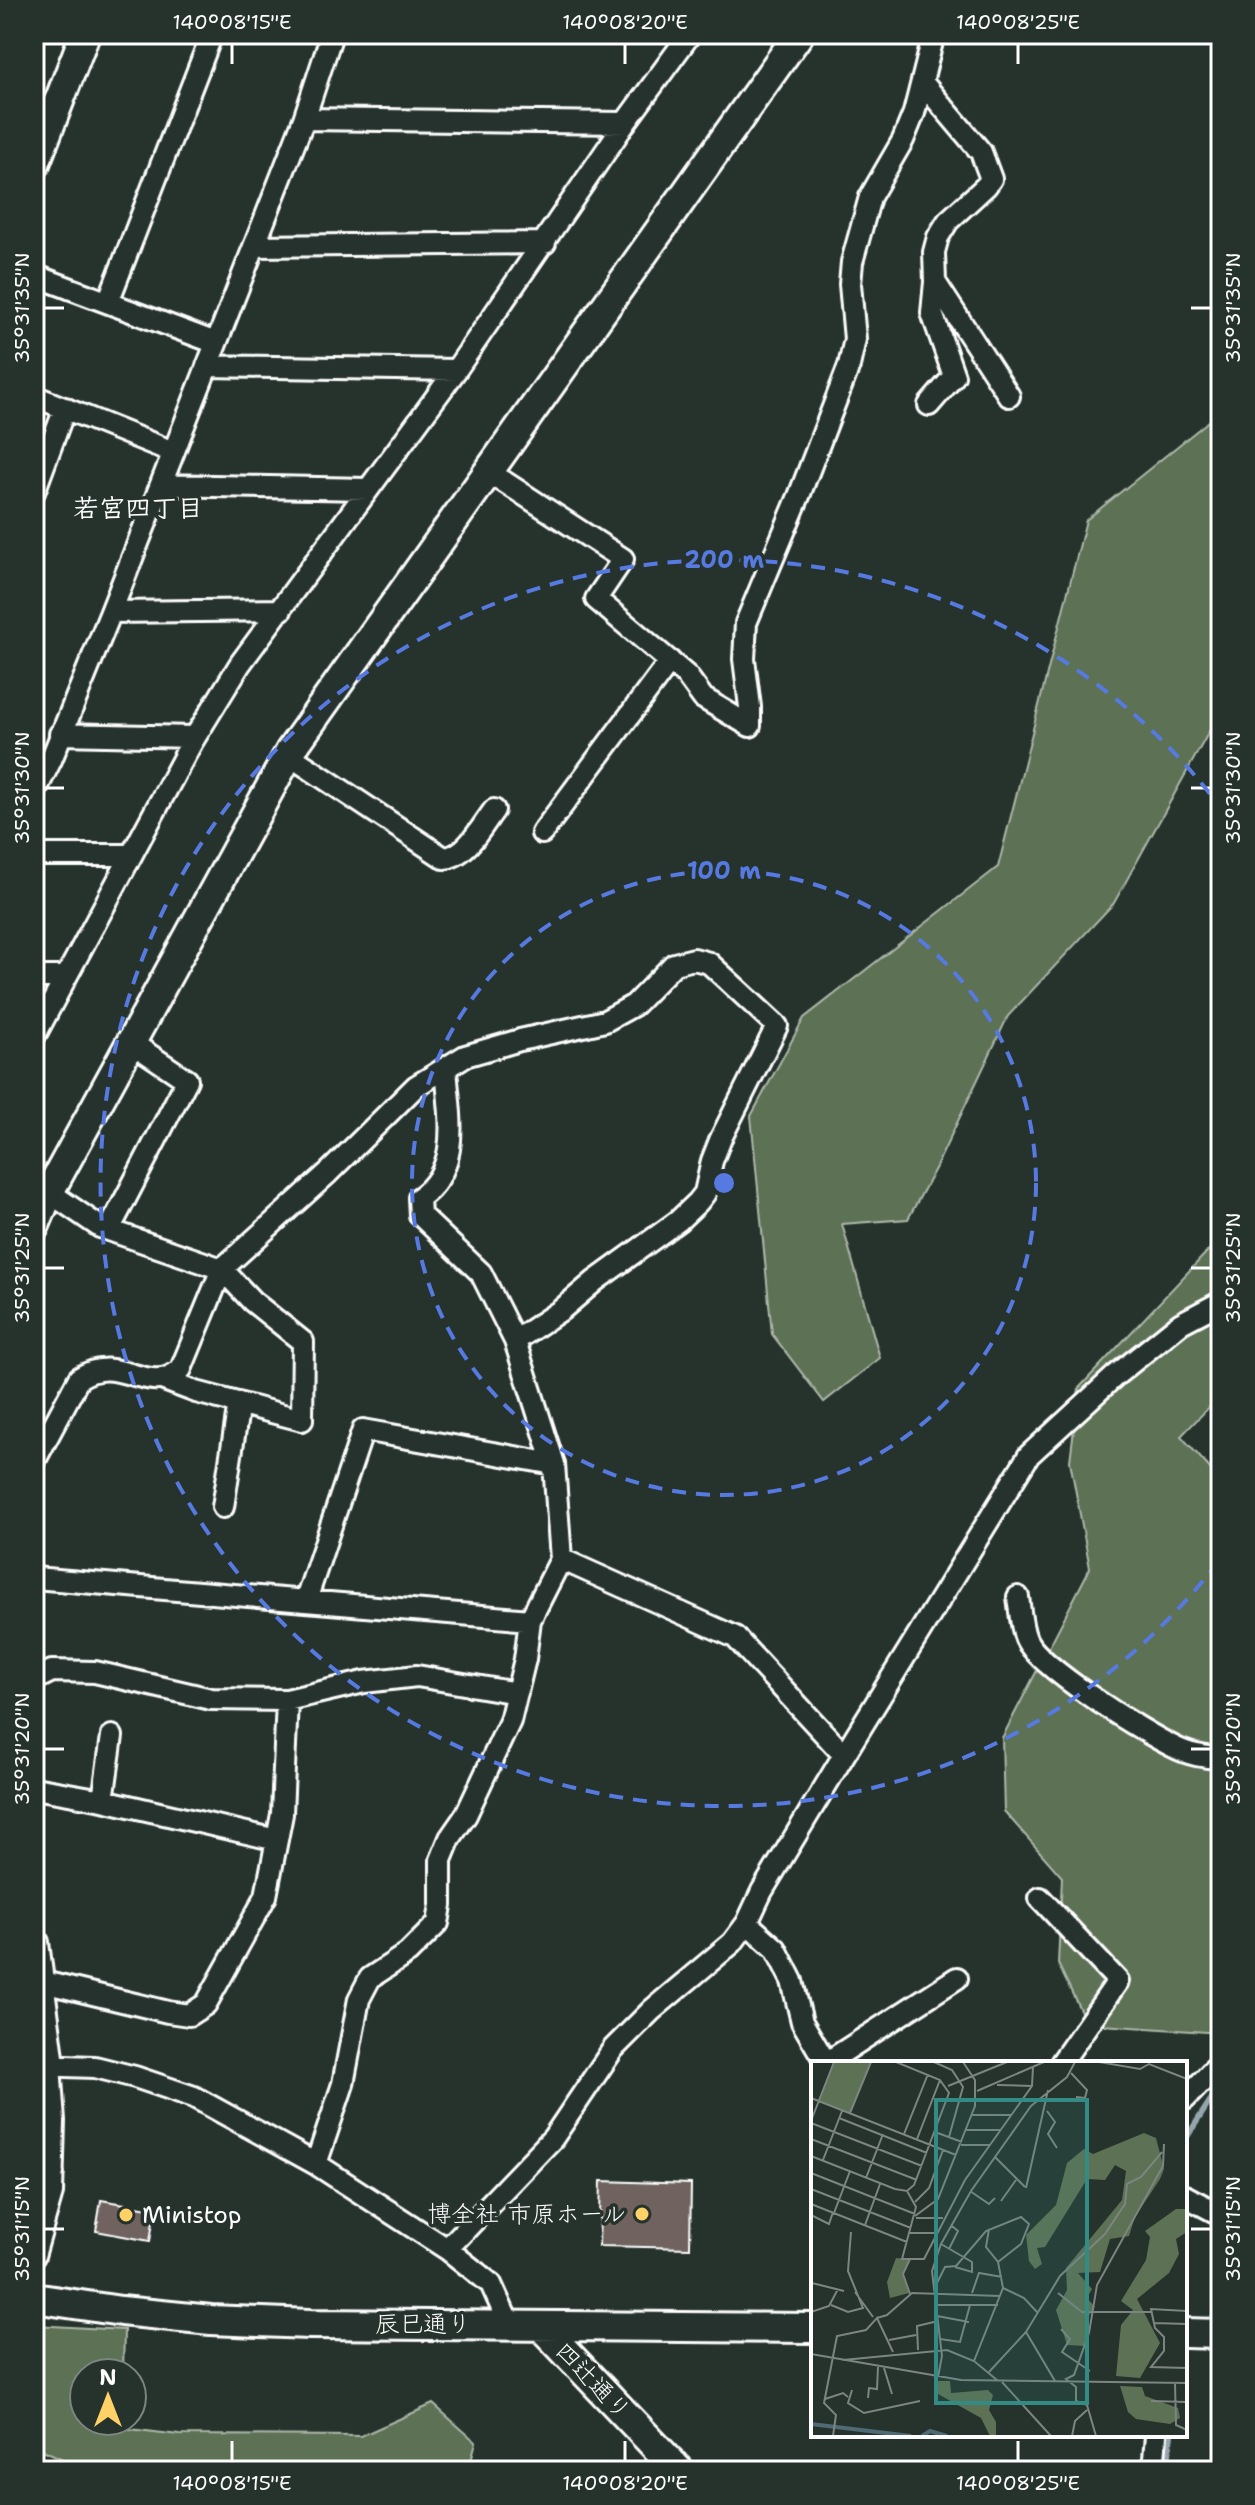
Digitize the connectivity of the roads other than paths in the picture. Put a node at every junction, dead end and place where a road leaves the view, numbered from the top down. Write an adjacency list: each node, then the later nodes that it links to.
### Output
1 (85, 34): 10 (street)
2 (212, 34): 15 (street)
3 (332, 34): 8 (street)
4 (690, 34): 9 (street)
5 (799, 34): 24 (street)
6 (934, 34): 7 (street)
7 (922, 82): 14 (street); 30 (street)
8 (304, 119): 9 (street); 12 (street)
9 (625, 123): 11 (street)
10 (34, 166)
11 (545, 243): 12 (street); 18 (street)
12 (254, 246): 16 (street)
13 (34, 275): 15 (street)
14 (935, 282): 20 (street); 21 (street)
15 (108, 302): 16 (street)
16 (216, 343): 17 (street)
17 (207, 366): 18 (street); 23 (street)
18 (456, 370): 26 (street)
19 (34, 396): 22 (street)
20 (1009, 396)
21 (929, 405)
22 (65, 408): 23 (street); 27 (street)
23 (173, 452): 25 (street)
24 (489, 472): 30 (street); 33 (street)
25 (161, 485): 26 (street); 29 (street)
26 (368, 489): 28 (street)
27 (34, 492)
28 (281, 610): 29 (street); 32 (street)
29 (111, 612): 31 (street)
30 (670, 661): 36 (street)
31 (60, 734): 32 (street); 34 (street)
32 (195, 737): 38 (street)
33 (289, 755): 35 (street); 42 (street)
34 (34, 794)
35 (494, 810)
36 (542, 833)
37 (34, 855): 38 (street)
38 (130, 855): 40 (street)
39 (34, 977): 40 (street)
40 (64, 977): 41 (street)
41 (34, 1037)
42 (132, 1043): 44 (street); 46 (street)
43 (446, 1068): 47 (street); 49 (street); 49 (street)
44 (49, 1192): 45 (street); 46 (street)
45 (34, 1227)
46 (109, 1230): 47 (street)
47 (222, 1269): 50 (street); 51 (street)
48 (1221, 1302): 64 (street)
49 (515, 1341): 53 (street)
50 (164, 1380): 51 (street); 52 (street)
51 (239, 1403): 54 (street)
52 (34, 1462)
53 (554, 1464): 55 (street); 58 (street)
54 (223, 1507)
55 (561, 1559): 59 (street); 64 (street)
56 (34, 1578): 58 (street)
57 (1018, 1597): 65 (street)
58 (306, 1600): 59 (street)
59 (530, 1620): 61 (street)
60 (34, 1680): 62 (street)
61 (517, 1693): 62 (street); 80 (street)
62 (287, 1700): 68 (street)
63 (112, 1736): 67 (street)
64 (844, 1755): 70 (street)
65 (1221, 1758)
66 (34, 1788): 67 (street)
67 (103, 1800): 68 (street)
68 (277, 1840): 73 (street)
69 (1040, 1898): 76 (street)
70 (747, 1923): 74 (street); 85 (street)
71 (34, 1943): 73 (street)
72 (957, 1978): 75 (street)
73 (39, 1981): 78 (street)
74 (825, 2061)
75 (829, 2061)
76 (1062, 2061)
77 (1221, 2062): 79 (street)
78 (42, 2065): 80 (street); 81 (street)
79 (1187, 2097)
80 (316, 2164): 85 (street)
81 (53, 2173): 82 (street); 86 (street)
82 (34, 2191)
83 (1187, 2197): 84 (street)
84 (1221, 2215)
85 (447, 2249): 88 (street)
86 (34, 2256)
87 (34, 2298): 88 (street, 辰巳通り)
88 (509, 2324): 89 (street, 辰巳通り)
89 (541, 2326): 90 (street, 辰巳通り); 94 (street, 四辻通り)
90 (811, 2328)
91 (1187, 2333): 92 (street)
92 (1221, 2334)
93 (1156, 2437): 95 (street)
94 (679, 2471)
95 (1153, 2471)

